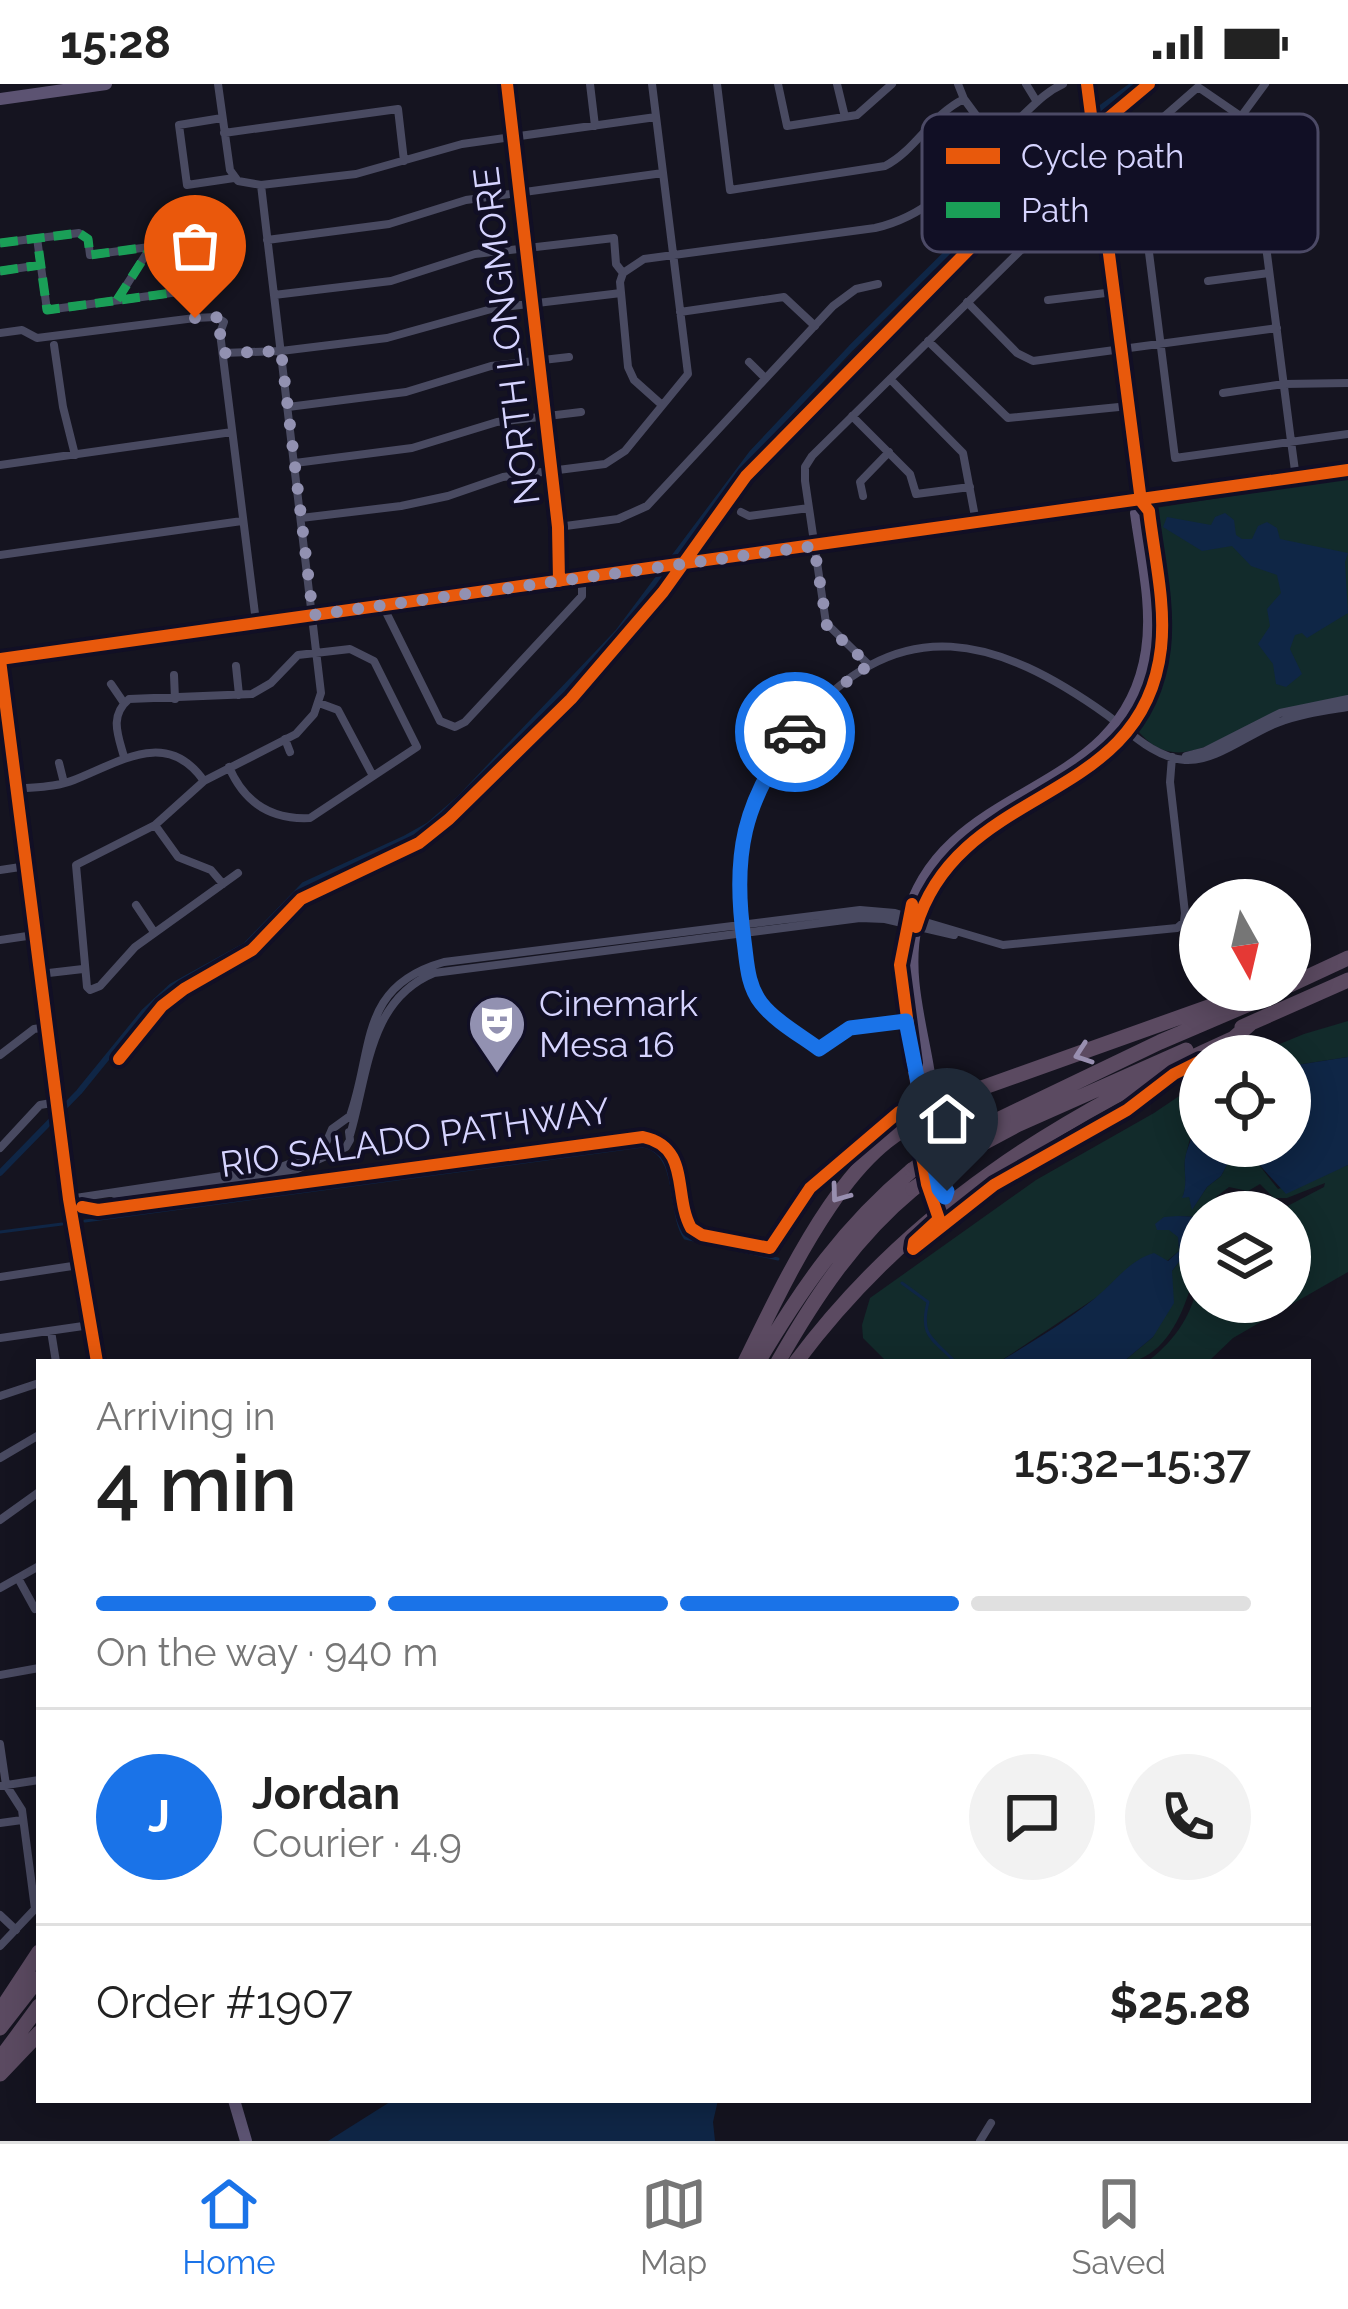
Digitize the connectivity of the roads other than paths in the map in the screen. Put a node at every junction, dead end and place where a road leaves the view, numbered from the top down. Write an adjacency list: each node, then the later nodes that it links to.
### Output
1 (106, 84): 16 (main road)
2 (218, 84): 28 (street)
3 (507, 84): 32 (street, NORTH LONGMORE)
4 (590, 84): 29 (street)
5 (652, 84): 26 (street)
6 (717, 84): 30 (street)
7 (778, 84): 27 (street)
8 (837, 84): 27 (street)
9 (892, 84): 27 (street)
10 (958, 84): 17 (street)
11 (1026, 84): 18 (street)
12 (1063, 84): 18 (street)
13 (1087, 84): 22 (main road)
14 (1265, 84): 25 (street)
15 (1198, 86): 23 (street); 24 (street)
16 (0, 99)
17 (964, 100): 19 (street); 20 (street)
18 (1037, 102): 21 (street)
19 (940, 114)
20 (975, 114)
21 (1024, 114)
22 (1091, 114)
23 (1166, 114)
24 (1236, 114)
25 (1244, 114)
26 (656, 117): 29 (street); 34 (street)
27 (844, 117)
28 (222, 118): 31 (street); 35 (street)
29 (595, 126): 32 (street)
30 (922, 132)
31 (224, 133): 33 (street); 35 (street)
32 (513, 138): 33 (street); 37 (street, NORTH LONGMORE)
33 (404, 161): 36 (street)
34 (663, 173): 37 (street); 52 (street)
35 (234, 178): 36 (street)
36 (260, 184): 41 (street)
37 (520, 193): 41 (street); 47 (street, NORTH LONGMORE)
38 (922, 209): 52 (street)
39 (170, 218): 43 (street)
40 (37, 238): 42 (street); 46 (street); 53 (street)
41 (267, 240): 61 (street)
42 (0, 243)
43 (173, 244): 44 (street); 46 (street)
44 (210, 244): 45 (street); 62 (street)
45 (236, 245)
46 (151, 247): 62 (street)
47 (525, 248): 55 (street); 61 (street); 65 (street, NORTH LONGMORE)
48 (1019, 252): 64 (street)
49 (1109, 252): 59 (main road)
50 (1150, 252): 72 (street)
51 (1266, 252): 56 (street)
52 (673, 255): 55 (street); 66 (street)
53 (40, 265): 54 (street); 62 (street)
54 (0, 271)
55 (623, 273): 60 (street)
56 (1269, 273): 57 (street); 68 (street)
57 (1208, 281)
58 (878, 284): 67 (street)
59 (1114, 292): 63 (street); 73 (main road)
60 (621, 293): 65 (street); 84 (street)
61 (274, 295): 74 (street)
62 (118, 300)
63 (1048, 300)
64 (967, 302): 70 (street); 73 (street)
65 (532, 304): 74 (street); 77 (street, NORTH LONGMORE)
66 (680, 312): 67 (street); 84 (street)
67 (814, 326): 79 (street)
68 (1276, 328): 72 (street); 82 (street)
69 (0, 333): 75 (street)
70 (928, 340): 80 (street); 85 (street)
71 (54, 345): 94 (street)
72 (1162, 346): 73 (street); 92 (street)
73 (1121, 350): 85 (main road)
74 (281, 351): 75 (street); 86 (street)
75 (223, 353): 90 (street)
76 (569, 357): 77 (street)
77 (539, 360): 86 (street); 88 (street, NORTH LONGMORE)
78 (749, 362): 79 (street)
79 (765, 378): 108 (street)
80 (890, 379): 89 (street); 100 (street)
81 (1348, 383): 82 (street)
82 (1284, 384): 83 (street); 92 (street)
83 (1223, 393)
84 (662, 406): 98 (street)
85 (1129, 406): 102 (main road)
86 (287, 407): 95 (street)
87 (581, 412): 88 (street)
88 (545, 416): 95 (street); 98 (street, NORTH LONGMORE)
89 (852, 416): 93 (street); 103 (street)
90 (232, 432): 94 (street); 106 (street)
91 (1348, 434): 92 (street)
92 (1291, 441): 99 (street)
93 (889, 452): 100 (street); 101 (street)
94 (75, 455): 96 (street)
95 (295, 463): 105 (street)
96 (0, 465)
97 (1348, 470): 99 (main road)
98 (551, 471): 105 (street); 108 (street, NORTH LONGMORE)
99 (1296, 478): 102 (main road)
100 (970, 487): 107 (street)
101 (863, 496)
102 (1141, 501): 107 (main road); 127 (main road)
103 (808, 508): 104 (street); 109 (street)
104 (741, 512)
105 (301, 518): 114 (street)
106 (242, 521): 110 (street); 115 (street)
107 (976, 524): 109 (main road)
108 (558, 527): 112 (street, NORTH LONGMORE)
109 (814, 546): 111 (main road); 118 (street)
110 (0, 555)
111 (582, 578): 112 (main road); 113 (street)
112 (559, 581): 113 (main road)
113 (383, 606): 114 (main road)
114 (313, 615): 115 (main road); 116 (street)
115 (256, 624): 117 (main road)
116 (319, 652): 122 (street); 124 (street); 134 (street)
117 (0, 659): 137 (main road)
118 (869, 665): 127 (street); 146 (street)
119 (236, 667): 122 (street)
120 (173, 675): 123 (street)
121 (111, 683): 126 (street)
122 (239, 695): 123 (street)
123 (175, 699): 126 (street)
124 (319, 703): 128 (street); 134 (street)
125 (1348, 703): 131 (street)
126 (124, 704): 130 (street)
127 (1123, 727): 131 (street); 138 (main road); 138 (main road)
128 (285, 739): 129 (street); 133 (street)
129 (290, 752)
130 (124, 757): 135 (street); 136 (street)
131 (1172, 757): 145 (street)
132 (59, 763): 136 (street)
133 (229, 767): 134 (street); 135 (street)
134 (373, 776)
135 (204, 782): 139 (street)
136 (64, 783): 137 (street)
137 (17, 790): 140 (main road)
138 (1031, 796): 145 (main road); 145 (main road)
139 (155, 825): 143 (street); 151 (street)
140 (27, 866): 141 (street); 148 (main road)
141 (0, 870)
142 (238, 873): 143 (street)
143 (223, 884): 147 (street)
144 (136, 905): 147 (street)
145 (912, 922): 146 (street); 157 (main road); 162 (main road)
146 (742, 928): 157 (street); 163 (street); 164 (street)
147 (154, 932): 151 (street)
148 (35, 935): 149 (street); 152 (main road)
149 (0, 940)
150 (1348, 958): 153 (highway)
151 (83, 969): 152 (street)
152 (40, 974): 159 (main road)
153 (1311, 974)
154 (1348, 980): 158 (highway)
155 (1202, 1011): 162 (highway, one-way to 162)
156 (1233, 1011): 166 (highway)
157 (906, 1021): 162 (main road)
158 (1250, 1024): 166 (highway); 171 (highway)
159 (47, 1027): 160 (street); 161 (main road)
160 (1, 1053)
161 (56, 1100): 167 (street); 170 (main road)
162 (932, 1115): 171 (main road); 179 (highway, one-way to 179)
163 (340, 1126): 164 (street); 165 (street)
164 (350, 1136): 168 (street)
165 (328, 1140): 168 (street); 169 (street)
166 (960, 1147): 180 (highway, bridge); 181 (highway, bridge)
167 (0, 1148)
168 (337, 1149): 169 (street)
169 (108, 1194): 170 (street)
170 (69, 1199): 172 (main road)
171 (947, 1200): 182 (highway)
172 (79, 1265): 173 (street); 174 (main road)
173 (0, 1277)
174 (90, 1325): 175 (street); 178 (main road)
175 (51, 1331): 176 (street); 177 (street)
176 (0, 1338)
177 (56, 1359)
178 (96, 1359)
179 (747, 1359)
180 (760, 1359)
181 (780, 1359)
182 (798, 1359)
183 (36, 1384): 184 (street)
184 (0, 1396)
185 (36, 1437): 186 (street)
186 (0, 1458)
187 (36, 1494): 188 (street)
188 (0, 1520)
189 (36, 1568): 190 (street)
190 (18, 1578): 191 (street); 192 (street)
191 (0, 1588)
192 (35, 1610)
193 (36, 1669): 194 (street)
194 (0, 1675)
195 (0, 1744): 197 (street)
196 (36, 1780): 197 (street)
197 (3, 1786): 198 (street)
198 (22, 1817): 199 (street); 201 (street)
199 (0, 1823)
200 (0, 1915): 201 (street)
201 (16, 1930): 202 (street)
202 (0, 1946)
203 (36, 1957): 206 (highway)
204 (36, 1982): 207 (highway)
205 (36, 2010): 209 (highway)
206 (0, 2011)
207 (0, 2029)
208 (36, 2036): 210 (highway)
209 (0, 2059)
210 (0, 2074)
211 (235, 2103): 213 (main road)
212 (991, 2123): 214 (street)
213 (246, 2141)
214 (980, 2141)

